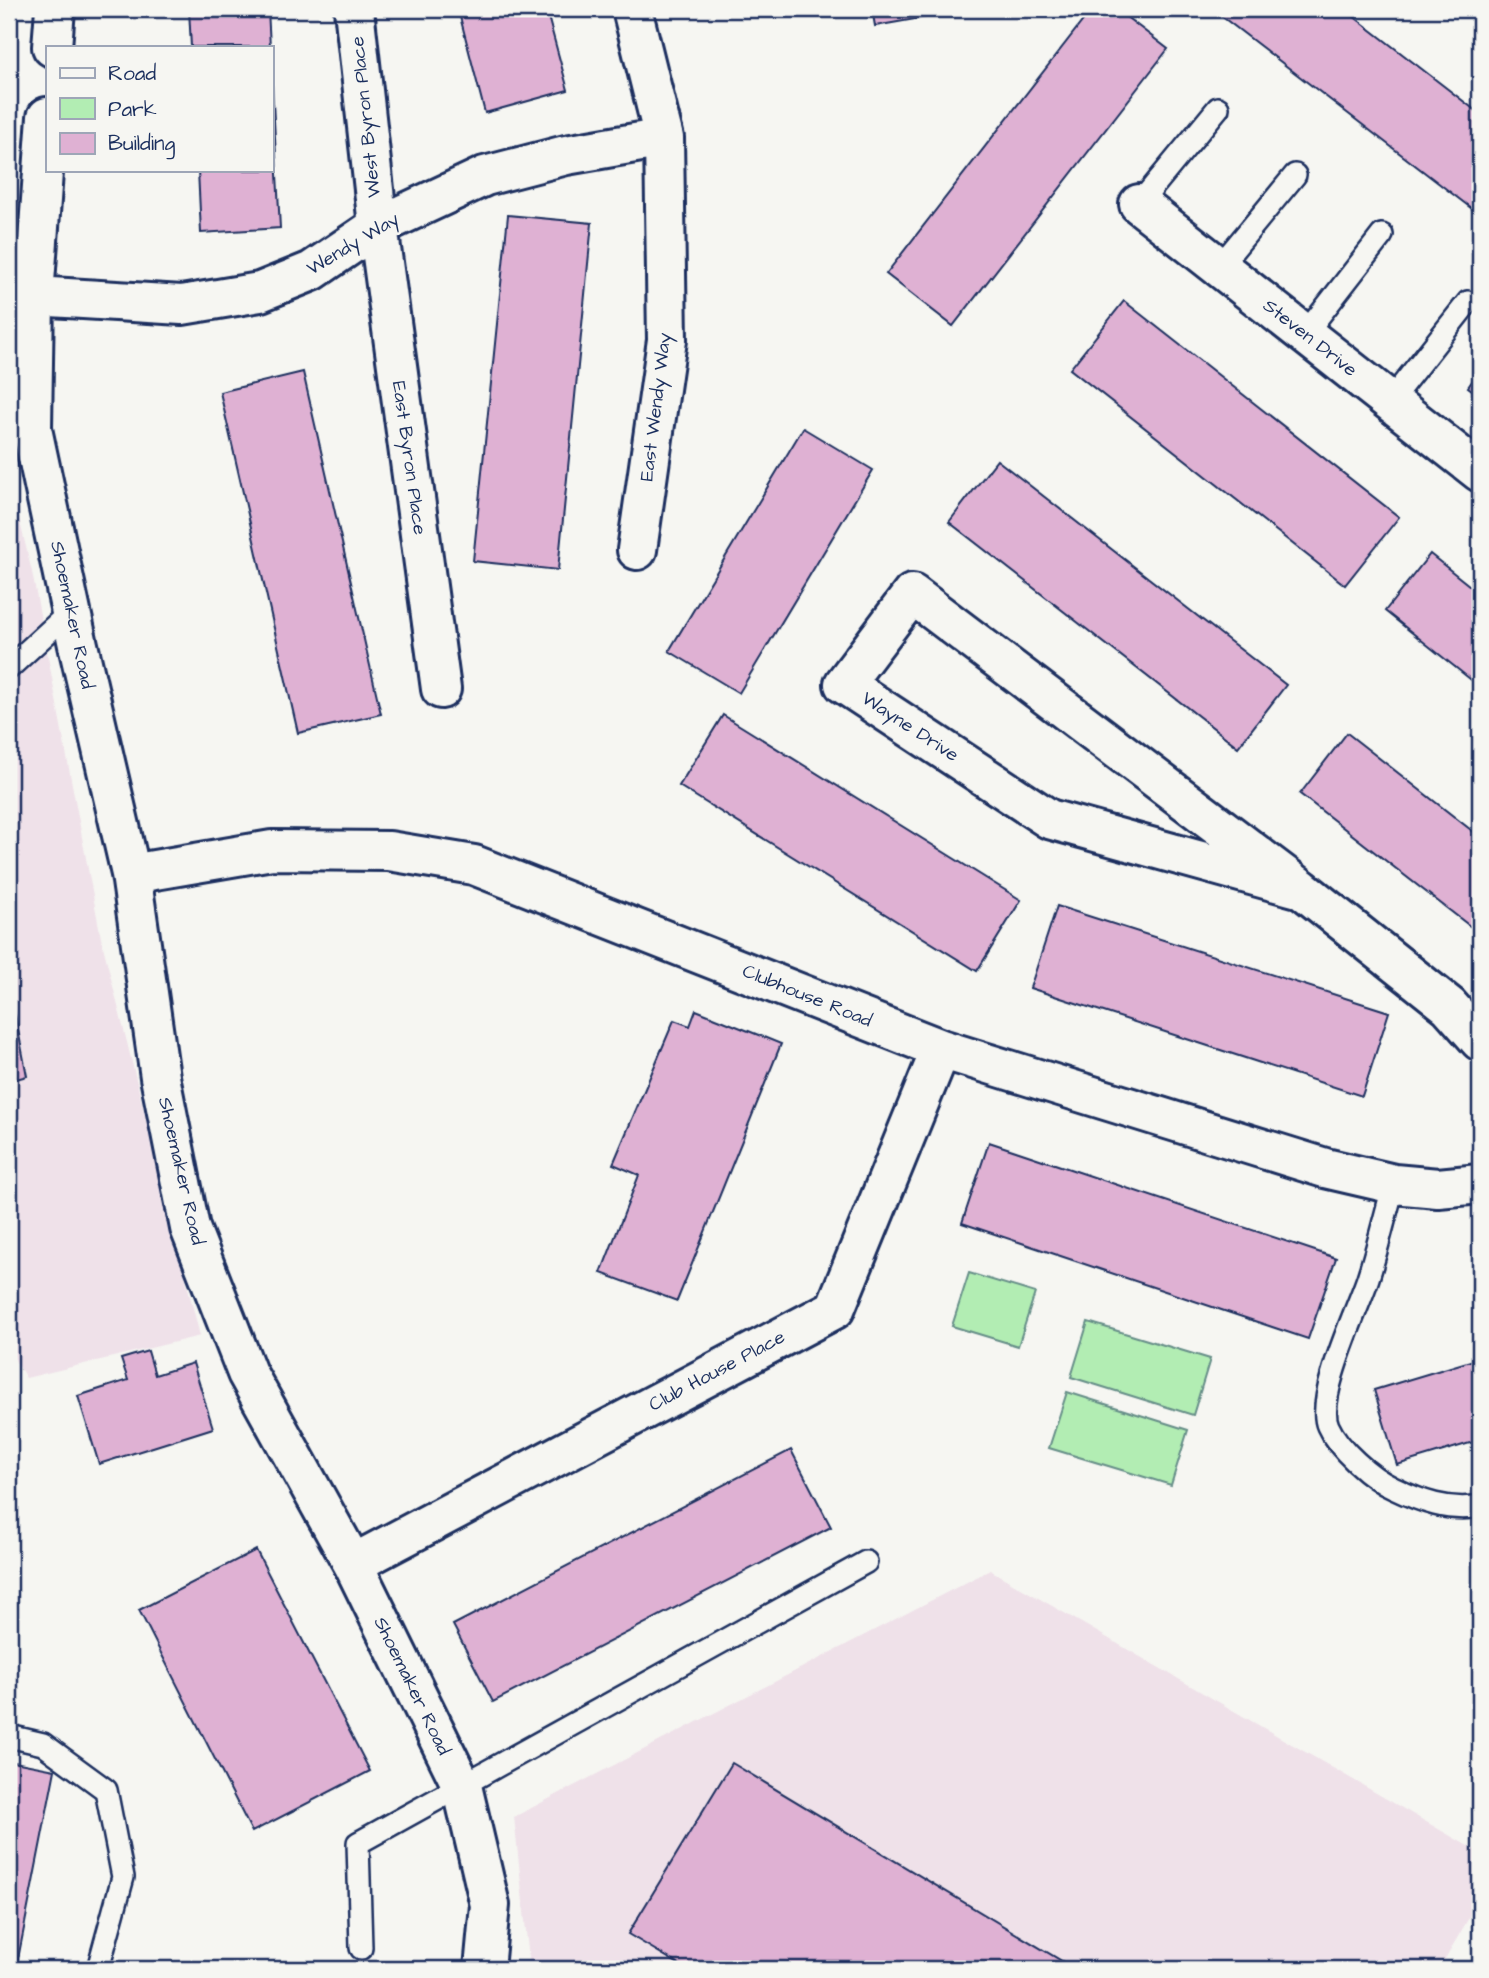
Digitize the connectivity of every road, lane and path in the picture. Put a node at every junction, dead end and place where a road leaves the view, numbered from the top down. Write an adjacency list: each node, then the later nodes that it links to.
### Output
1 (55, 9): 4 (street)
2 (354, 9): 10 (street, West Byron Place)
3 (632, 9): 7 (street, East Wendy Way)
4 (52, 46)
5 (1218, 108): 9 (lane)
6 (46, 131): 13 (street, Shoemaker Road)
7 (664, 138): 10 (street, Wendy Way); 19 (street, East Wendy Way)
8 (1295, 175): 12 (lane)
9 (1139, 204): 12 (street, Steven Drive)
10 (378, 226): 13 (street, Wendy Way); 22 (street, East Byron Place)
11 (1381, 234): 15 (lane)
12 (1219, 267): 15 (street, Steven Drive)
13 (34, 296): 17 (street, Shoemaker Road)
14 (1468, 302): 16 (lane)
15 (1305, 334): 16 (street, Steven Drive)
16 (1390, 401): 18 (street, Steven Drive)
17 (21, 425): 20 (street, Shoemaker Road)
18 (1480, 472)
19 (637, 550)
20 (71, 611): 21 (lane); 23 (street, Shoemaker Road)
21 (9, 668)
22 (441, 689)
23 (131, 874): 26 (street, Clubhouse Road); 31 (street, Shoemaker Road)
24 (1302, 889): 24 (street, Wayne Drive); 25 (street, Wayne Drive)
25 (1480, 1041)
26 (941, 1049): 27 (street, Clubhouse Road); 31 (street, Club House Place)
27 (1394, 1184): 28 (street, Clubhouse Road); 29 (lane)
28 (1480, 1184)
29 (1480, 1506)
30 (866, 1562): 33 (lane)
31 (353, 1564): 33 (street, Shoemaker Road)
32 (9, 1736): 35 (lane)
33 (462, 1786): 34 (lane); 36 (street, Shoemaker Road)
34 (361, 1948)
35 (98, 1969)
36 (484, 1969)

